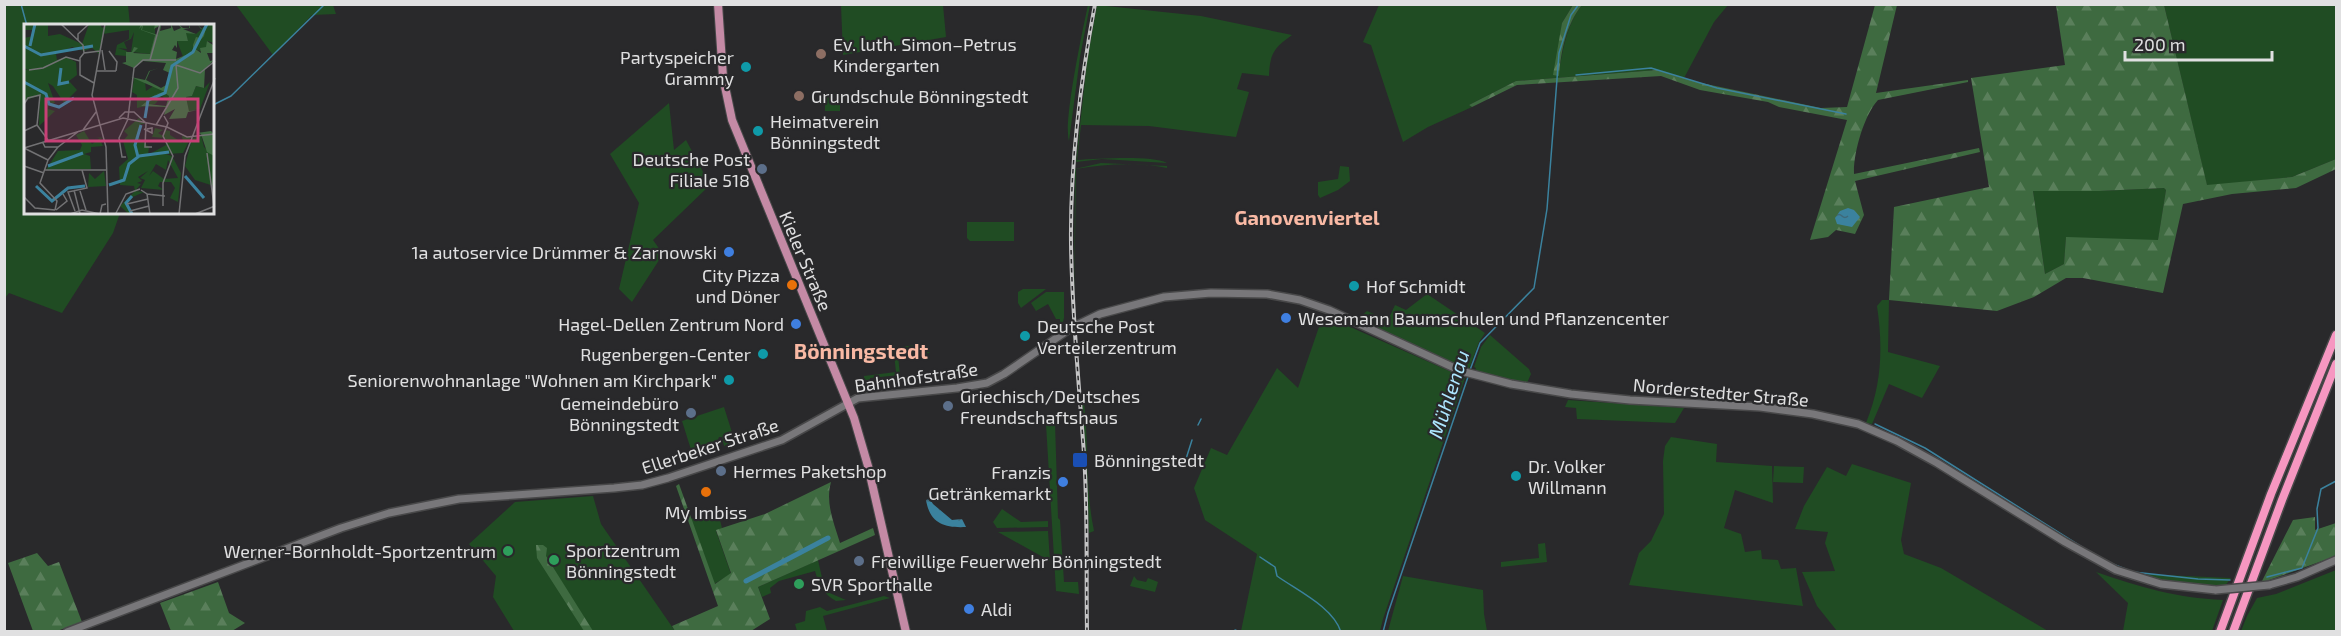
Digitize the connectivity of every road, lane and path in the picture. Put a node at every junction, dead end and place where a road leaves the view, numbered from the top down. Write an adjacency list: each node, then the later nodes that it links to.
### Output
1 (718, 4): 5 (main road, Kieler Straße)
2 (1079, 323): 5 (main road, Bahnhofstraße); 6 (main road, Norderstedter Straße, bridge)
3 (2337, 335): 9 (highway)
4 (2337, 364): 10 (highway)
5 (848, 402): 7 (main road, Ellerbeker Straße); 8 (main road, Kieler Straße)
6 (2337, 561)
7 (67, 632)
8 (906, 632)
9 (2220, 632)
10 (2233, 632)

